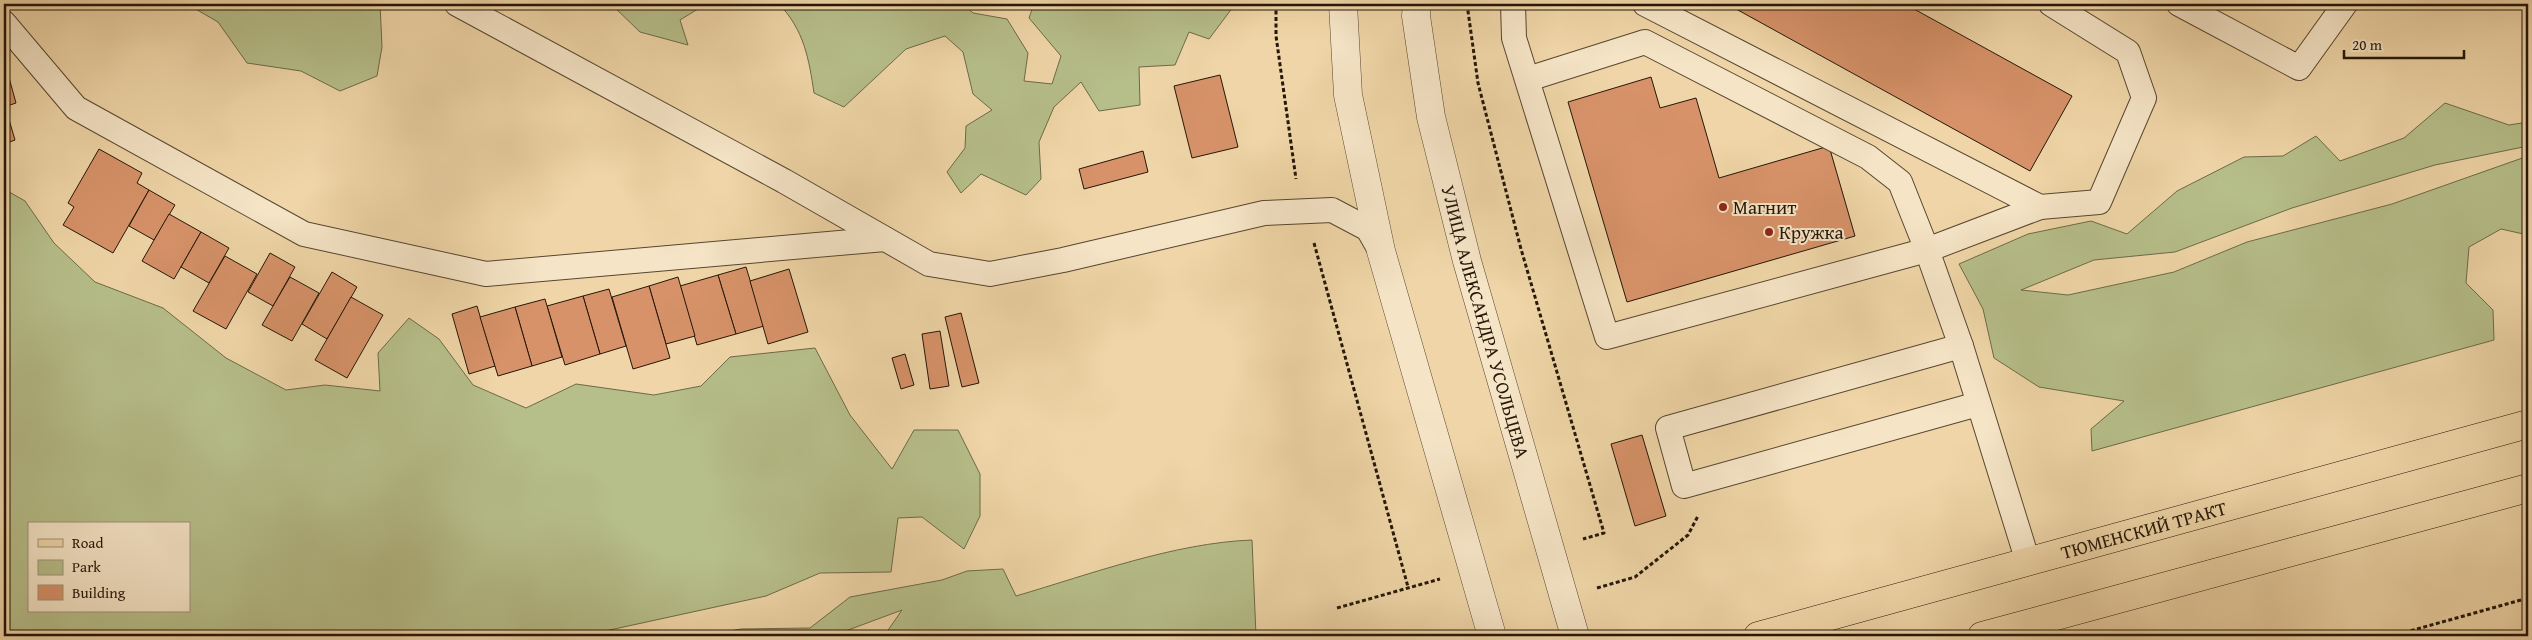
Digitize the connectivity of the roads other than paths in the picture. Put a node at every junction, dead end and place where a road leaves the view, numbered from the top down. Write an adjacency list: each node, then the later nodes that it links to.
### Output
1 (457, 4): 12 (lane)
2 (1343, 4): 14 (street)
3 (1417, 4): 21 (street, УЛИЦА АЛЕКСАНДРА УСОЛЬЦЕВА)
4 (1513, 4): 10 (lane)
5 (1645, 4): 11 (lane)
6 (2051, 4): 11 (lane)
7 (2179, 4): 8 (lane)
8 (2345, 4)
9 (4, 23): 12 (lane)
10 (1528, 79): 13 (lane); 13 (lane)
11 (2040, 207): 13 (lane)
12 (885, 239): 14 (lane)
13 (1927, 250): 15 (lane)
14 (1380, 251): 20 (street)
15 (1961, 346): 16 (lane); 16 (lane)
16 (1978, 404): 19 (lane)
17 (2528, 424): 19 (main road, ТЮМЕНСКИЙ ТРАКТ)
18 (2528, 488): 23 (main road)
19 (2028, 562): 22 (main road, ТЮМЕНСКИЙ ТРАКТ)
20 (1492, 636)
21 (1575, 636)
22 (1758, 636)
23 (1982, 636)

